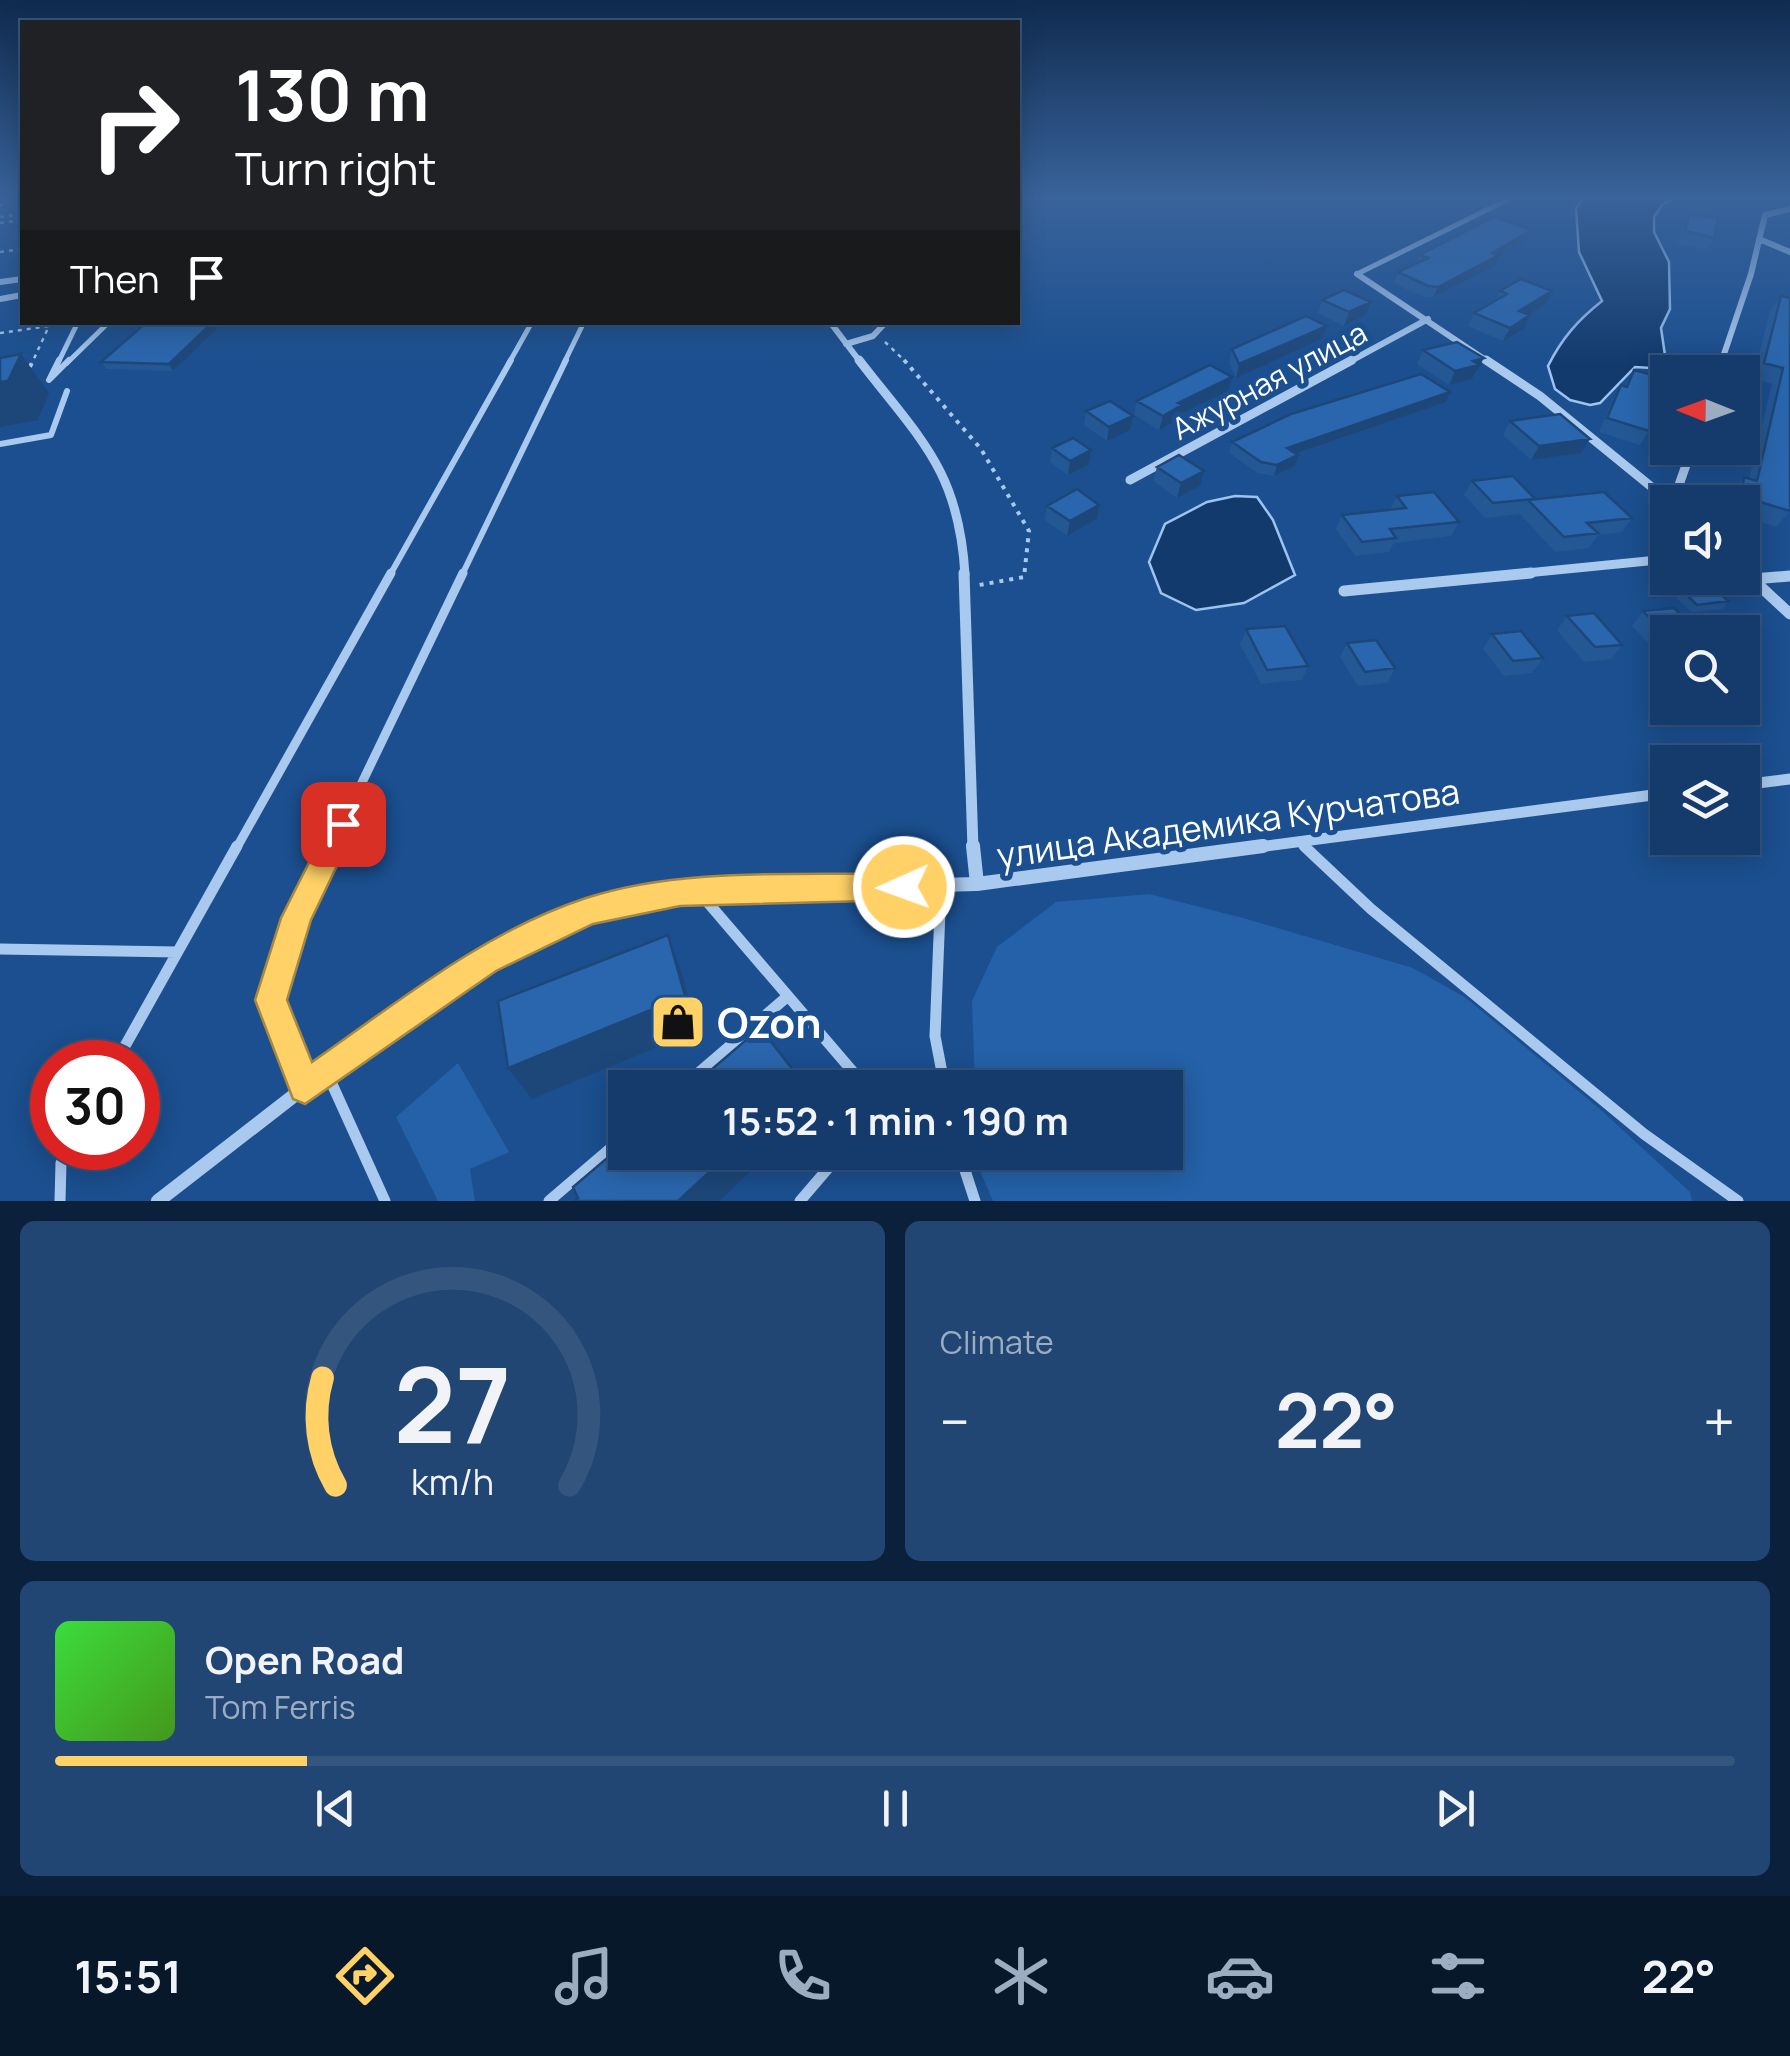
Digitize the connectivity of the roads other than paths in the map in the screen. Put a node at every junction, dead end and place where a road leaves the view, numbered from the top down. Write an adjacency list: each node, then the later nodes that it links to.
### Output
1 (1400, 253): 3 (lane)
2 (1756, 253): 12 (street)
3 (1358, 274): 4 (street)
4 (1428, 319): 15 (street, Ажурная улица); 16 (street)
5 (76, 325): 6 (lane)
6 (106, 325)
7 (530, 325): 31 (lane)
8 (583, 325): 38 (lane)
9 (832, 325): 11 (street, улица Академика Курчатова)
10 (883, 325): 11 (street)
11 (846, 344): 27 (street, улица Академика Курчатова)
12 (1723, 355)
13 (67, 392): 14 (lane)
14 (0, 444)
15 (1130, 480)
16 (1650, 485)
17 (1650, 561): 21 (street)
18 (1790, 576): 19 (street)
19 (1760, 578)
20 (1760, 586): 22 (street)
21 (1344, 591)
22 (1790, 614)
23 (1790, 780): 24 (street)
24 (1760, 782)
25 (1650, 794): 26 (street, улица Академика Курчатова)
26 (1300, 842): 27 (street, улица Академика Курчатова); 49 (lane)
27 (977, 884): 28 (street)
28 (941, 886): 29 (street); 36 (lane)
29 (698, 891): 32 (lane); 37 (street)
30 (0, 949): 31 (lane)
31 (176, 952): 33 (lane)
32 (788, 996): 34 (lane); 35 (lane)
33 (128, 1040)
34 (703, 1070)
35 (851, 1070)
36 (942, 1070)
37 (326, 1072): 38 (street); 45 (lane)
38 (305, 1087): 44 (street)
39 (608, 1151): 46 (lane)
40 (60, 1170): 43 (lane)
41 (827, 1170): 47 (lane)
42 (965, 1170): 48 (lane)
43 (60, 1201)
44 (158, 1201)
45 (385, 1201)
46 (549, 1201)
47 (800, 1201)
48 (976, 1201)
49 (1738, 1201)

